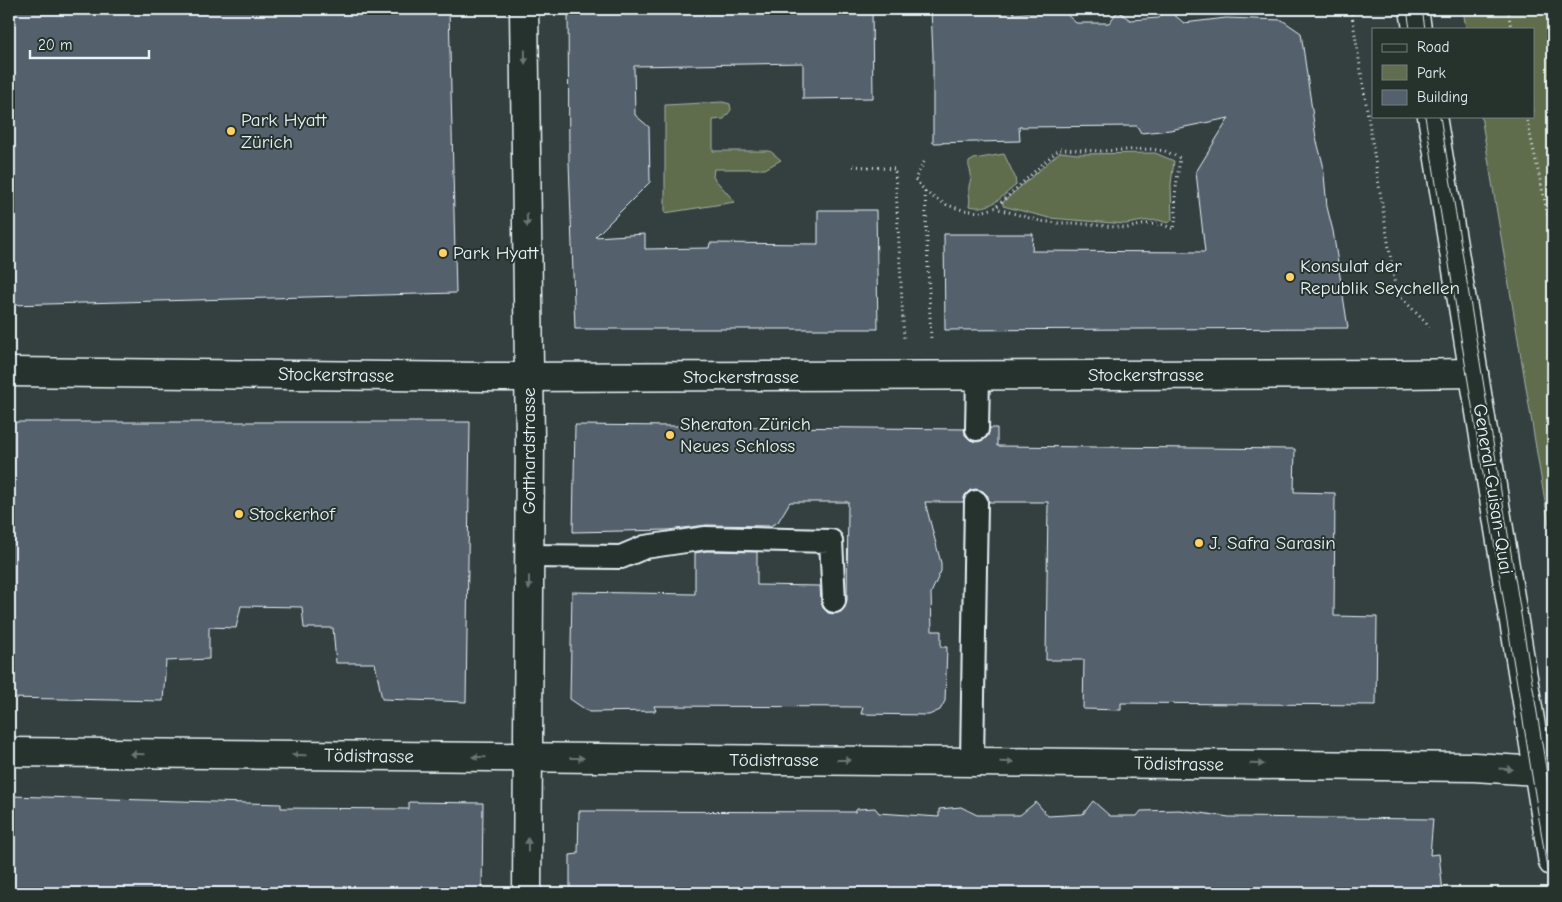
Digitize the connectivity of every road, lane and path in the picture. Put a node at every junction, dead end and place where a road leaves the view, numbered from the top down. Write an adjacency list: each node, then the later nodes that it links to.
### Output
1 (524, 9): 20 (street, Gotthardstrasse, one-way to 20)
2 (1351, 9): 14 (path)
3 (1414, 9): 5 (street)
4 (1508, 9): 6 (path)
5 (1417, 28)
6 (1511, 28)
7 (1432, 118): 18 (street, General-Guisan-Quai)
8 (1526, 118): 13 (path)
9 (924, 162): 11 (path)
10 (853, 166): 15 (path)
11 (924, 192): 12 (path); 16 (path)
12 (995, 208): 12 (path)
13 (1553, 238)
14 (1396, 292)
15 (904, 340)
16 (931, 340)
17 (9, 372): 20 (street, Stockerstrasse)
18 (1474, 373): 19 (street, Stockerstrasse); 28 (street, General-Guisan-Quai)
19 (978, 376): 20 (street, Stockerstrasse); 21 (lane)
20 (528, 377): 23 (street, Gotthardstrasse)
21 (977, 429)
22 (976, 502): 27 (lane)
23 (529, 556): 24 (lane); 26 (street, Gotthardstrasse, one-way to 26)
24 (834, 601)
25 (9, 752): 26 (street, Tödistrasse, one-way to 25)
26 (528, 758): 27 (street, Tödistrasse, one-way to 27); 30 (street, Gotthardstrasse, one-way to 26)
27 (972, 761): 28 (street, Tödistrasse, one-way to 28)
28 (1538, 771): 29 (street, General-Guisan-Quai)
29 (1553, 862)
30 (528, 893)

